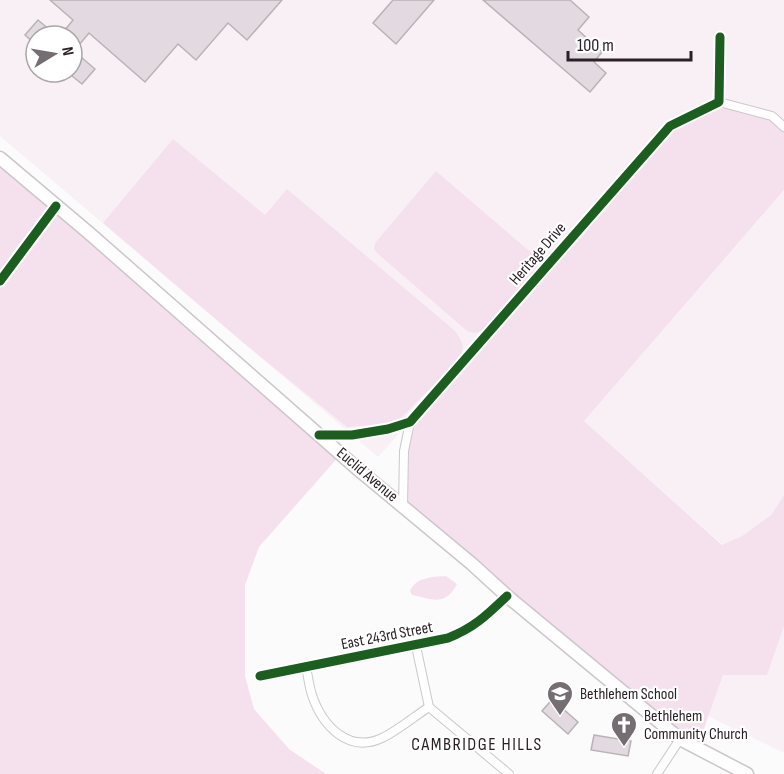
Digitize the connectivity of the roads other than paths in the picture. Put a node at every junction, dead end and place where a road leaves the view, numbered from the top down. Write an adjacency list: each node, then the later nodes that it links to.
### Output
1 (720, 37): 2 (street)
2 (719, 102): 3 (street); 7 (street, Heritage Drive)
3 (784, 127)
4 (0, 158): 5 (main road, Euclid Avenue)
5 (56, 206): 6 (street); 8 (main road, Euclid Avenue)
6 (0, 281)
7 (410, 422): 8 (street); 9 (street, Heritage Drive)
8 (319, 435): 9 (main road, Euclid Avenue)
9 (403, 506): 10 (main road, Euclid Avenue)
10 (507, 596): 11 (street, East 243rd Street); 15 (main road, Euclid Avenue)
11 (416, 646): 12 (street, East 243rd Street); 14 (street)
12 (306, 667): 13 (street, East 243rd Street); 14 (street)
13 (260, 676)
14 (429, 707): 16 (street)
15 (680, 738): 17 (street); 18 (main road, Euclid Avenue)
16 (509, 774)
17 (657, 774)
18 (747, 774)

